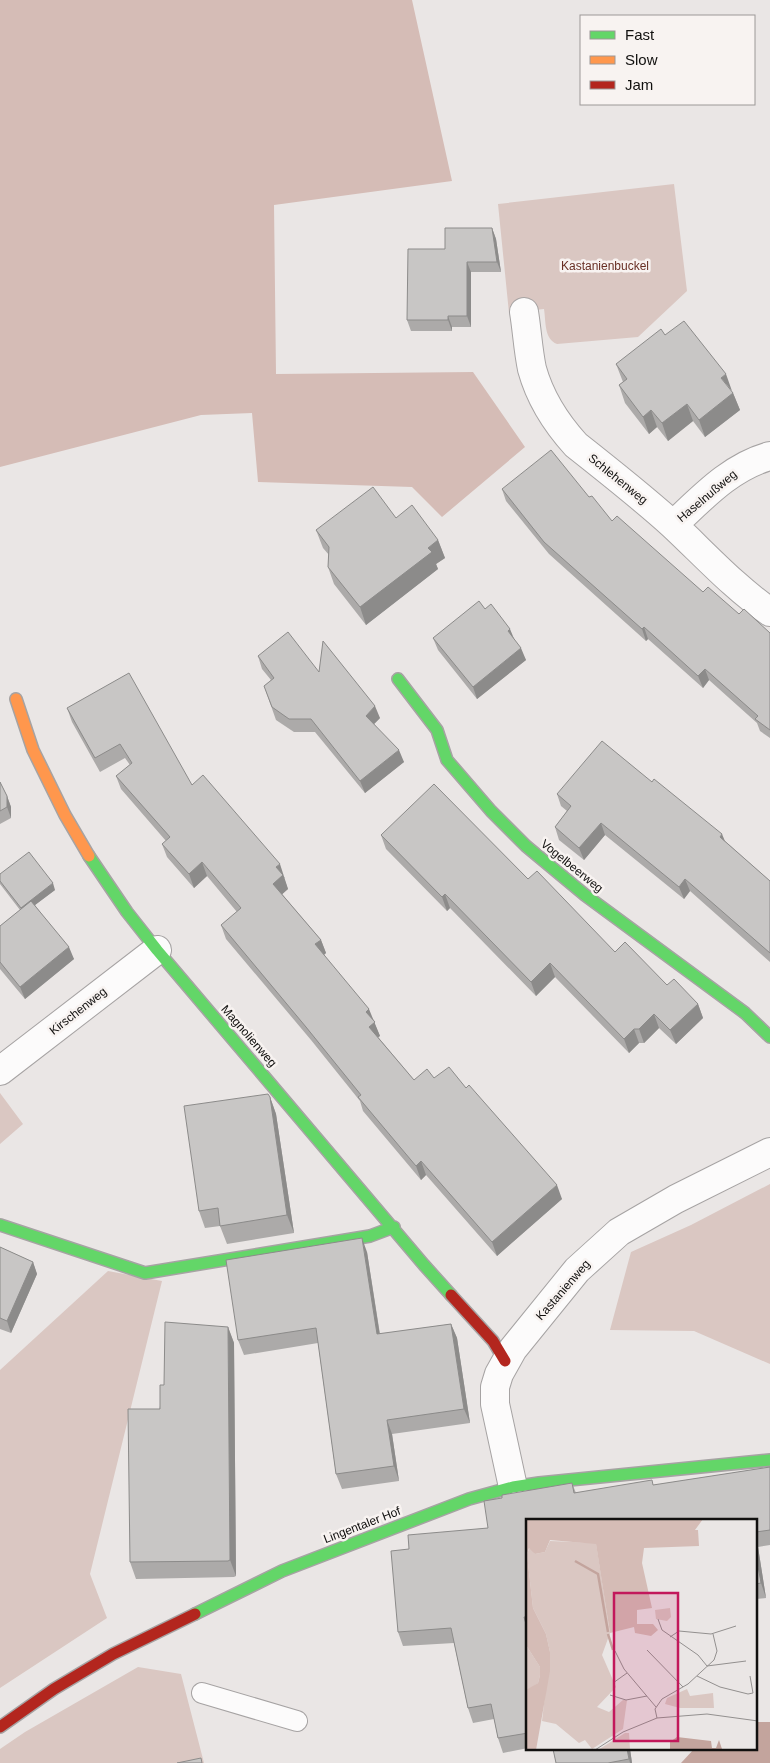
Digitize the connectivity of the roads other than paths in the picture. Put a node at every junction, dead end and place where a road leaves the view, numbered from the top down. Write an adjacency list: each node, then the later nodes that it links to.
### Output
1 (524, 312): 3 (street, Schlehenweg)
2 (770, 456): 3 (street, Haselnußweg)
3 (673, 525): 4 (street, Schlehenweg)
4 (770, 612)
5 (398, 679): 8 (street, Vogelbeerweg)
6 (16, 700): 7 (street, Magnolienweg)
7 (156, 950): 9 (street, Kirschenweg); 12 (street, Magnolienweg)
8 (770, 1037)
9 (0, 1071)
10 (770, 1152): 13 (street, Kastanienweg)
11 (0, 1225): 12 (street)
12 (394, 1227): 13 (street, Magnolienweg)
13 (505, 1361): 15 (street, Kastanienweg)
14 (770, 1460): 15 (street, Lingentaler Hof)
15 (513, 1487): 18 (street, Lingentaler Hof)
16 (202, 1693): 17 (lane)
17 (297, 1721)
18 (0, 1727)

